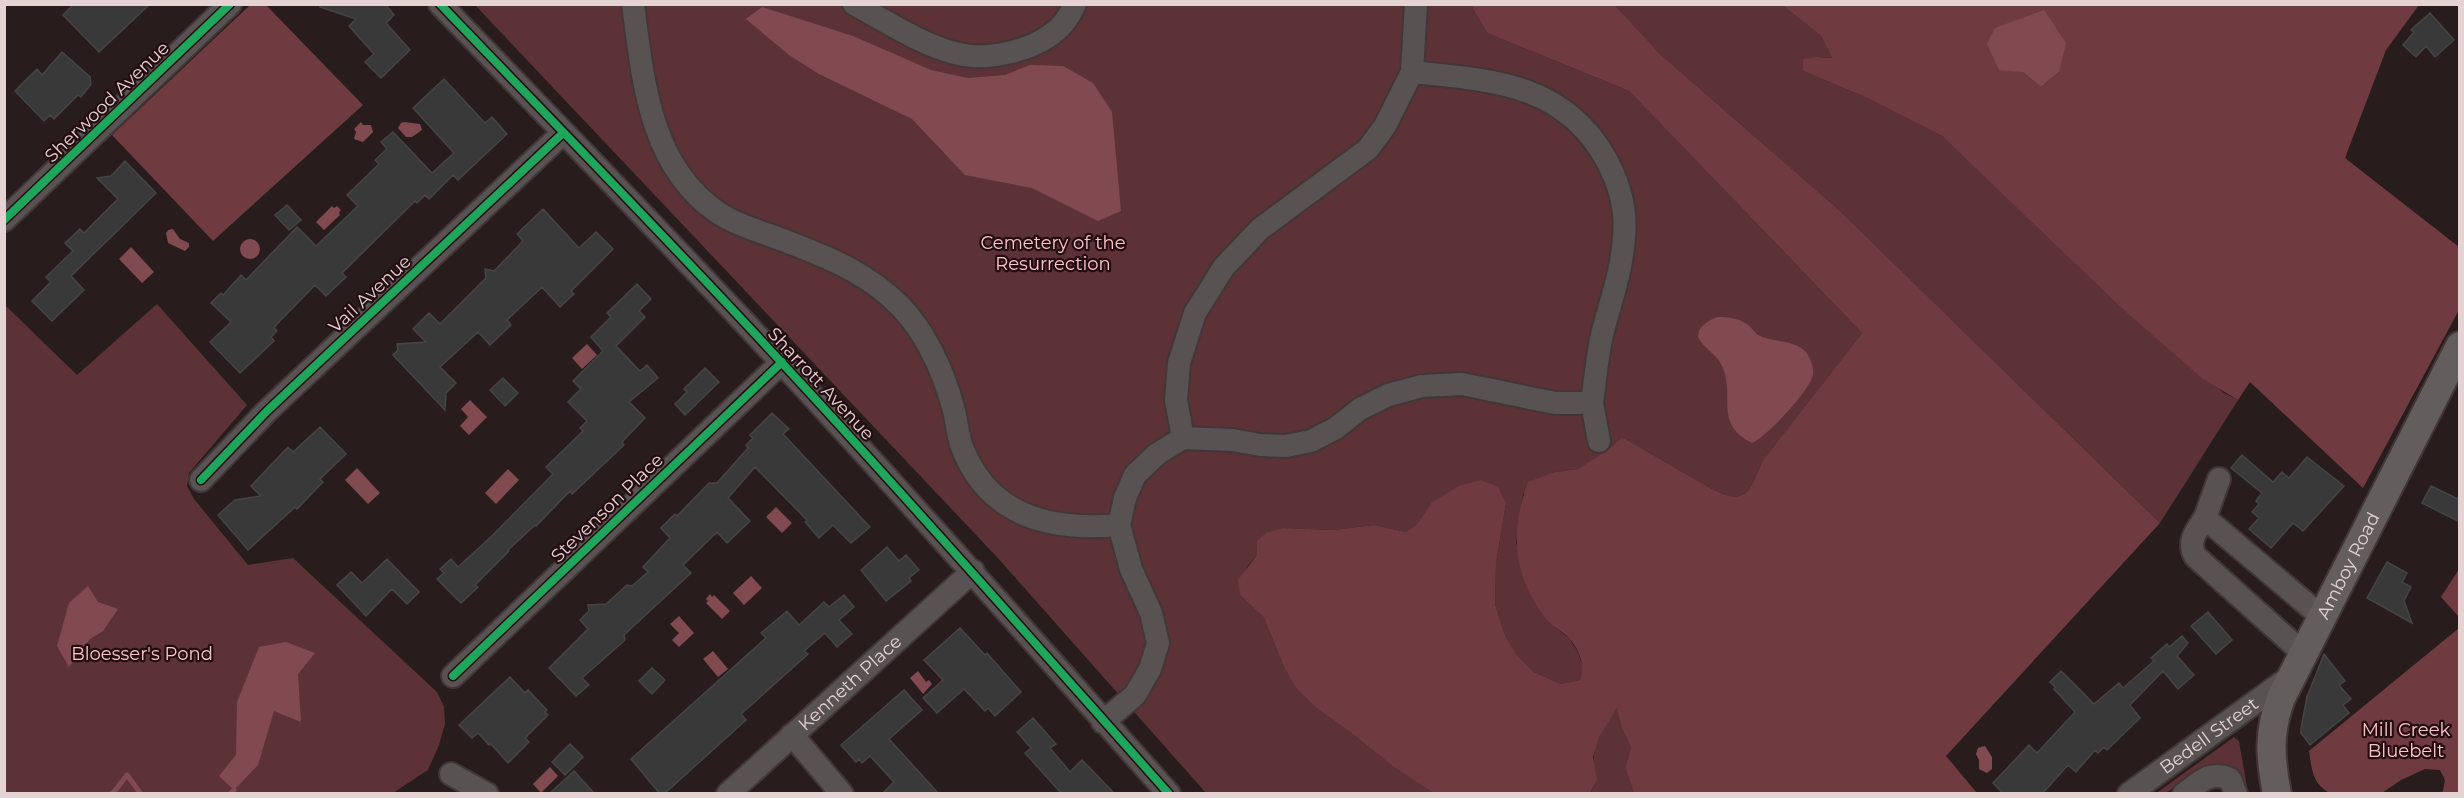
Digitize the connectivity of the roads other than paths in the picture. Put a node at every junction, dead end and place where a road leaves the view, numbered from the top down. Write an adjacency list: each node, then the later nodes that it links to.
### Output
1 (230, 4): 9 (street, Sherwood Avenue)
2 (633, 4): 18 (street)
3 (854, 4): 4 (street)
4 (1075, 4)
5 (1416, 4): 7 (street)
6 (442, 5): 8 (street, Sharrott Avenue)
7 (1412, 72): 12 (street); 13 (street)
8 (563, 133): 11 (street, Sharrott Avenue); 16 (street, Vail Avenue)
9 (4, 220)
10 (2460, 346): 20 (main road, Amboy Road)
11 (782, 362): 19 (street, Sharrott Avenue); 22 (street, Stevenson Place)
12 (1592, 403): 13 (street); 14 (street)
13 (1183, 438): 18 (street)
14 (1599, 441)
15 (2219, 479): 17 (street)
16 (201, 480)
17 (2205, 518): 20 (street); 21 (street)
18 (1119, 525): 24 (street)
19 (973, 571): 24 (street, Sharrott Avenue); 25 (street, Kenneth Place)
20 (2322, 617): 21 (main road, Amboy Road)
21 (2303, 653): 23 (main road, Amboy Road)
22 (453, 676)
23 (2290, 678): 31 (street, Bedell Street); 34 (main road, Amboy Road)
24 (1103, 722): 30 (street, Sharrott Avenue)
25 (792, 735): 28 (street, Kenneth Place); 29 (street)
26 (451, 774): 27 (street)
27 (487, 794)
28 (728, 794)
29 (842, 794)
30 (1169, 794)
31 (2128, 794)
32 (2184, 794): 33 (street)
33 (2236, 794)
34 (2277, 794)

